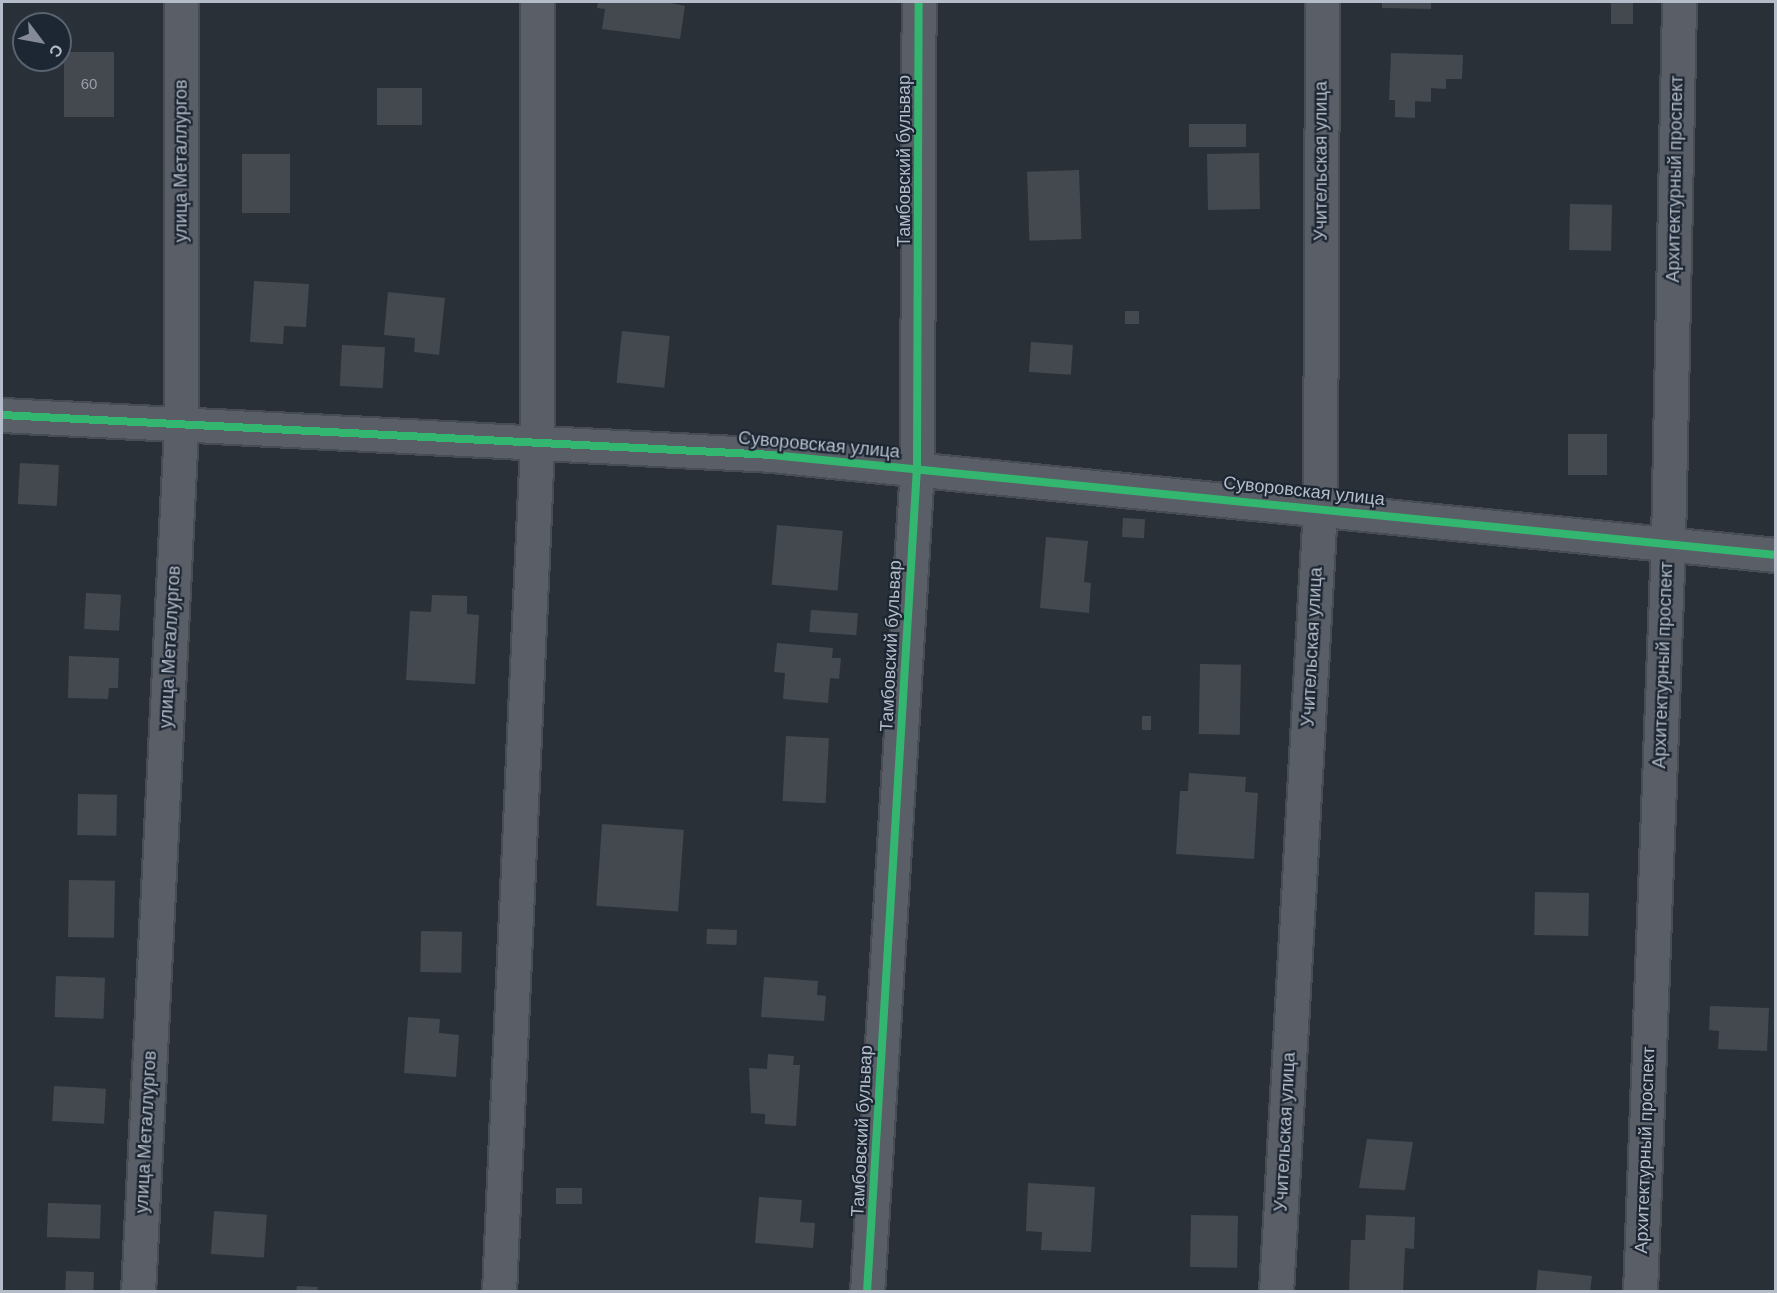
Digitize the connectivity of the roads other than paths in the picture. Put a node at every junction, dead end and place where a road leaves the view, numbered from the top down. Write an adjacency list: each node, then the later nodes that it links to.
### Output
1 (181, 2): 7 (street, улица Металлургов)
2 (537, 2): 8 (street)
3 (919, 2): 9 (street, Тамбовский бульвар)
4 (1322, 2): 10 (street, Учительская улица)
5 (1679, 2): 11 (street, Архитектурный проспект)
6 (2, 415): 7 (street, Суворовская улица)
7 (181, 428): 8 (street, Суворовская улица); 13 (street, улица Металлургов)
8 (537, 444): 9 (street, Суворовская улица); 14 (street)
9 (917, 468): 10 (street, Суворовская улица); 15 (street, Тамбовский бульвар)
10 (1320, 507): 11 (street, Суворовская улица); 16 (street, Учительская улица)
11 (1668, 542): 12 (street, Суворовская улица); 17 (street, Архитектурный проспект)
12 (1776, 555)
13 (138, 1292)
14 (500, 1292)
15 (867, 1292)
16 (1276, 1292)
17 (1640, 1292)

